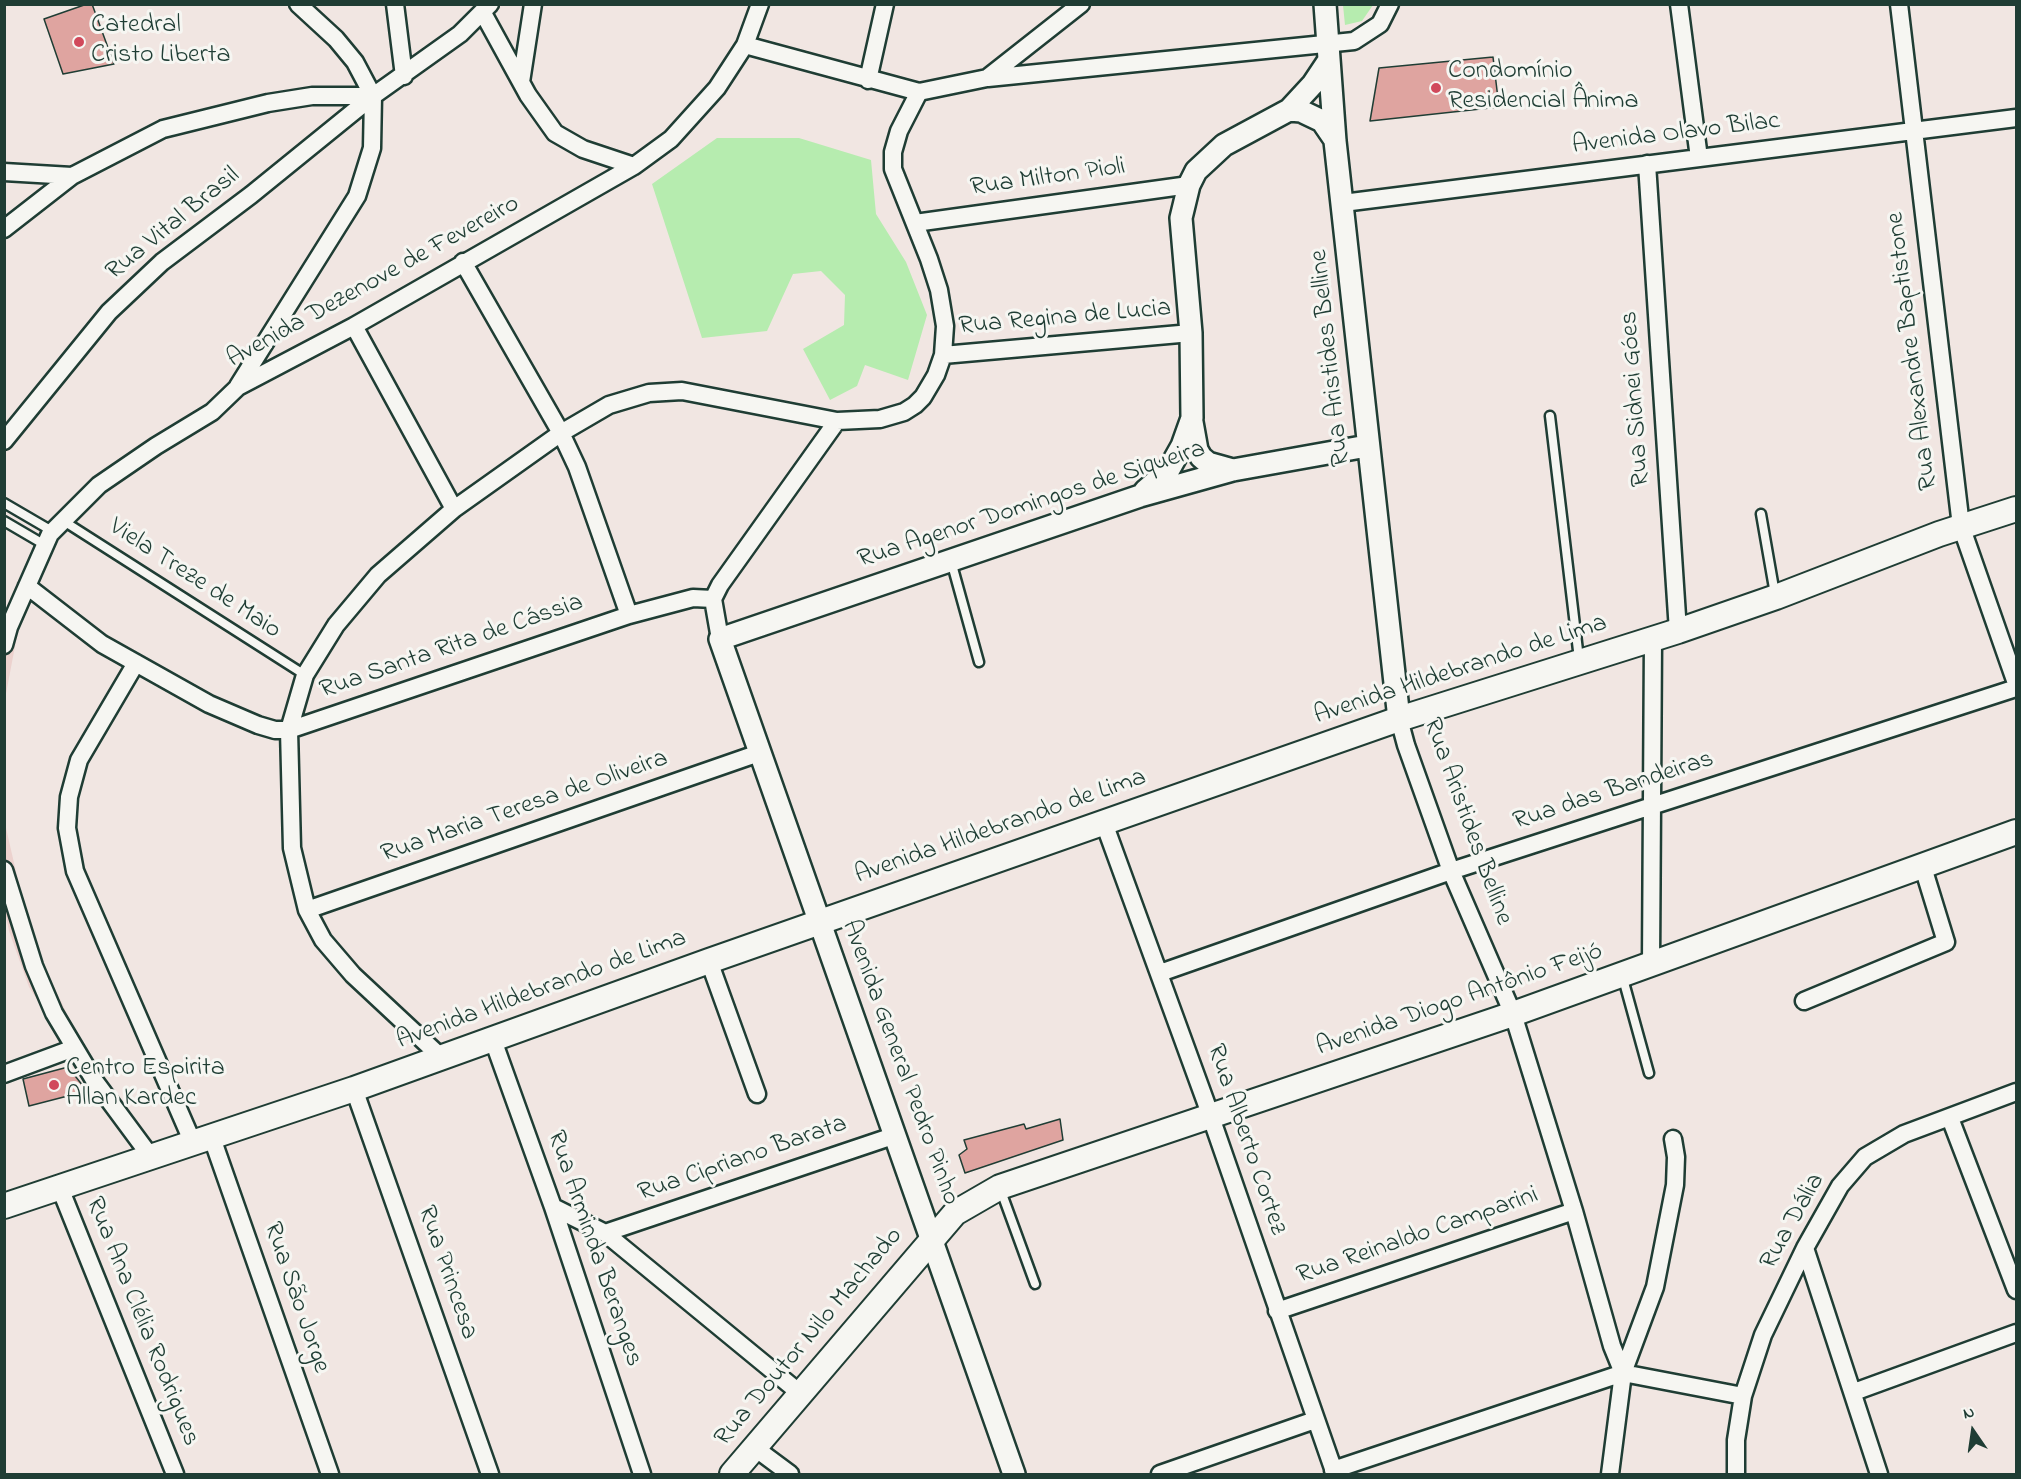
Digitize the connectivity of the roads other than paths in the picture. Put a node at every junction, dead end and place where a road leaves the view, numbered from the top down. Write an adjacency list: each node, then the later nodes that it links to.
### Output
1 (298, 4): 19 (street)
2 (395, 4): 14 (street)
3 (533, 4): 17 (street)
4 (760, 4): 12 (street, Avenida Dezenove de Fevereiro)
5 (885, 4): 16 (street)
6 (1081, 4): 15 (street)
7 (1325, 4): 13 (street, Rua Aristides Belline)
8 (1390, 4): 13 (street)
9 (1679, 4): 24 (street)
10 (1899, 4): 22 (street, Rua Alexandre Baptistone)
11 (487, 9): 14 (street, Rua Vital Brasil); 17 (street)
12 (745, 45): 16 (street); 26 (street, Avenida Dezenove de Fevereiro)
13 (1328, 52): 15 (street); 20 (street); 23 (street, Rua Aristides Belline)
14 (404, 76): 19 (street, Rua Vital Brasil)
15 (987, 78): 18 (street)
16 (868, 80): 18 (street)
17 (521, 82): 26 (street)
18 (919, 92): 31 (street)
19 (373, 96): 28 (street); 37 (street); 42 (street, Rua Vital Brasil)
20 (1289, 110): 23 (street); 29 (street)
21 (2016, 118): 22 (street, Avenida Olavo Bilac)
22 (1914, 131): 24 (street, Avenida Olavo Bilac); 51 (street, Rua Alexandre Baptistone)
23 (1335, 141): 30 (street, Rua Aristides Belline)
24 (1699, 158): 25 (street, Avenida Olavo Bilac)
25 (1647, 164): 30 (street, Avenida Olavo Bilac); 58 (street, Rua Sidnei Góes)
26 (634, 166): 33 (street, Avenida Dezenove de Fevereiro)
27 (4, 172): 28 (street)
28 (72, 176): 32 (street)
29 (1189, 185): 31 (street, Rua Milton Pioli); 35 (street)
30 (1343, 203): 43 (street, Rua Aristides Belline)
31 (915, 223): 36 (street)
32 (4, 229)
33 (463, 262): 34 (street, Avenida Dezenove de Fevereiro); 41 (street)
34 (354, 326): 37 (street, Avenida Dezenove de Fevereiro); 48 (street)
35 (1191, 333): 36 (street, Rua Regina de Lucia); 39 (street)
36 (943, 355): 40 (street)
37 (238, 387): 52 (street, Avenida Dezenove de Fevereiro)
38 (1550, 416): 63 (lane)
39 (1192, 418): 44 (street); 45 (street)
40 (837, 421): 41 (street); 56 (street)
41 (561, 434): 48 (street); 57 (street)
42 (4, 441)
43 (1367, 446): 44 (street, Rua Agenor Domingos de Siqueira); 68 (street, Rua Aristides Belline)
44 (1233, 470): 45 (street, Rua Agenor Domingos de Siqueira)
45 (1140, 496): 53 (street, Rua Agenor Domingos de Siqueira)
46 (4, 503): 52 (lane)
47 (2016, 508): 51 (main road, Avenida Hildebrando de Lima)
48 (454, 509): 65 (street)
49 (1761, 514): 55 (lane)
50 (4, 521): 52 (lane)
51 (1961, 526): 55 (main road, Avenida Hildebrando de Lima); 66 (street, Rua Alexandre Baptistone)
52 (53, 532): 54 (street, Avenida Dezenove de Fevereiro); 65 (lane, Viela Treze de Maio)
53 (950, 559): 59 (street, Rua Agenor Domingos de Siqueira); 62 (lane)
54 (27, 586): 61 (street, Avenida Dezenove de Fevereiro); 64 (street, Rua Santa Rita de Cássia)
55 (1776, 597): 58 (main road, Avenida Hildebrando de Lima)
56 (713, 599): 57 (street, Rua Santa Rita de Cássia); 59 (street, Avenida General Pedro Pinho)
57 (629, 615): 69 (street, Rua Santa Rita de Cássia)
58 (1678, 631): 60 (main road, Avenida Hildebrando de Lima)
59 (720, 639): 70 (street, Avenida General Pedro Pinho)
60 (1653, 639): 63 (main road, Avenida Hildebrando de Lima); 71 (street)
61 (4, 645)
62 (979, 662)
63 (1579, 662): 68 (main road, Avenida Hildebrando de Lima)
64 (136, 663): 69 (street, Rua Santa Rita de Cássia); 97 (street, Rua São Jorge)
65 (304, 675): 69 (street)
66 (2016, 683)
67 (2016, 688): 71 (street, Rua das Bandeiras)
68 (1399, 719): 72 (main road, Avenida Hildebrando de Lima); 76 (street, Rua Aristides Belline)
69 (289, 730): 77 (street)
70 (759, 753): 77 (street, Rua Maria Teresa de Oliveira); 78 (street, Avenida General Pedro Pinho)
71 (1653, 807): 76 (street, Rua das Bandeiras); 80 (street)
72 (1104, 823): 78 (main road, Avenida Hildebrando de Lima); 81 (street, Rua Alberto Cortez)
73 (2016, 832): 74 (main road, Avenida Diogo Antônio Feijó)
74 (1922, 864): 80 (main road, Avenida Diogo Antônio Feijó); 83 (street)
75 (4, 870): 86 (street)
76 (1451, 871): 81 (street, Rua das Bandeiras); 84 (street, Rua Aristides Belline)
77 (307, 910): 87 (street)
78 (820, 923): 79 (main road, Avenida Hildebrando de Lima); 95 (street, Avenida General Pedro Pinho)
79 (709, 961): 85 (main road, Avenida Hildebrando de Lima); 92 (street)
80 (1651, 964): 82 (main road, Avenida Diogo Antônio Feijó)
81 (1160, 973): 93 (street, Rua Alberto Cortez)
82 (1622, 974): 84 (main road, Avenida Diogo Antônio Feijó); 88 (lane)
83 (1804, 1001)
84 (1513, 1014): 93 (main road, Avenida Diogo Antônio Feijó); 103 (street, Rua Aristides Belline)
85 (493, 1040): 87 (main road, Avenida Hildebrando de Lima); 102 (street, Rua Arminda Beranges)
86 (74, 1048): 89 (street); 98 (street)
87 (442, 1058): 90 (main road, Avenida Hildebrando de Lima)
88 (1649, 1073)
89 (4, 1074)
90 (354, 1089): 97 (main road, Avenida Hildebrando de Lima); 120 (street, Rua Princesa)
91 (2016, 1092): 94 (street, Rua Dália)
92 (757, 1094)
93 (1211, 1117): 99 (main road, Avenida Diogo Antônio Feijó); 109 (street, Rua Alberto Cortez)
94 (1950, 1118): 106 (street, Rua Dália); 108 (street)
95 (896, 1135): 104 (street, Rua Cipriano Barata); 105 (street, Avenida General Pedro Pinho)
96 (1673, 1139): 111 (street)
97 (203, 1140): 98 (main road, Avenida Hildebrando de Lima); 119 (street, Rua São Jorge)
98 (151, 1157): 100 (main road, Avenida Hildebrando de Lima)
99 (1000, 1187): 105 (main road, Avenida Diogo Antônio Feijó); 107 (lane)
100 (60, 1188): 101 (main road, Avenida Hildebrando de Lima); 118 (street, Rua Ana Clélia Rodrigues)
101 (4, 1206)
102 (553, 1207): 104 (street); 121 (street, Rua Arminda Beranges)
103 (1574, 1211): 109 (street, Rua Reinaldo Camparini); 111 (street, Rua Aristides Belline)
104 (606, 1233): 113 (street)
105 (932, 1238): 113 (main road, Rua Doutor Nilo Machado); 124 (street, Avenida General Pedro Pinho)
106 (1804, 1248): 112 (street); 114 (street, Rua Dália)
107 (1035, 1284)
108 (2016, 1290)
109 (1277, 1311): 115 (street, Rua Alberto Cortez)
110 (2016, 1333): 112 (street)
111 (1623, 1373): 114 (street); 117 (street); 126 (street, Rua Aristides Belline)
112 (1854, 1392): 128 (street)
113 (801, 1394): 116 (main road, Rua Doutor Nilo Machado)
114 (1743, 1396): 127 (street, Rua Dália)
115 (1315, 1420): 117 (street, Rua Alberto Cortez); 125 (street)
116 (755, 1448): 122 (main road, Rua Doutor Nilo Machado); 123 (street)
117 (1334, 1472)
118 (175, 1474)
119 (330, 1474)
120 (490, 1474)
121 (642, 1474)
122 (732, 1474)
123 (790, 1474)
124 (1014, 1474)
125 (1160, 1474)
126 (1610, 1474)
127 (1736, 1474)
128 (1879, 1474)

